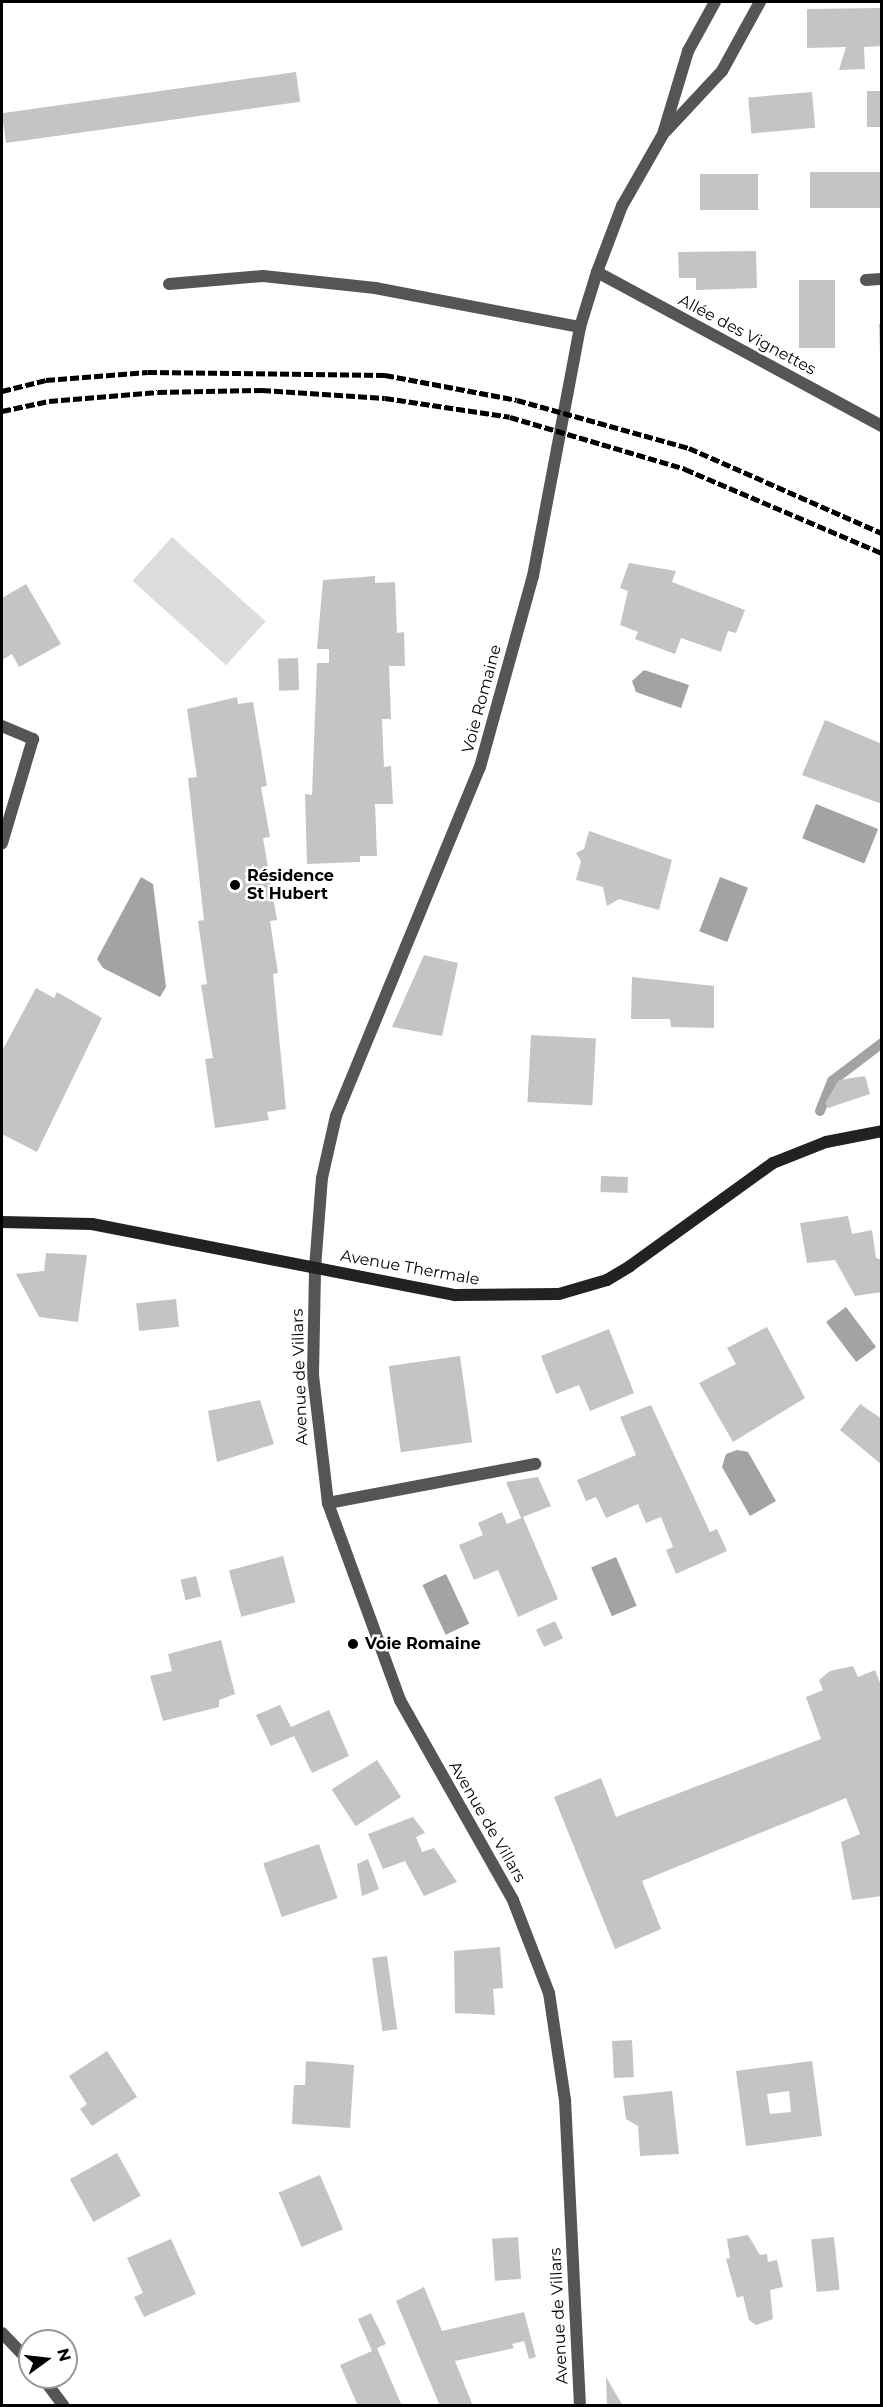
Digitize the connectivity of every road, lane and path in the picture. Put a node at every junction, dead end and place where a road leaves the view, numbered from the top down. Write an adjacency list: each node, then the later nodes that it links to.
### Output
1 (715, 2): 3 (street, Voie Romaine)
2 (760, 2): 3 (street, Voie Romaine)
3 (663, 134): 4 (street, Voie Romaine)
4 (597, 272): 8 (street, Voie Romaine); 9 (street, Allée des Vignettes)
5 (882, 279): 6 (street)
6 (866, 280)
7 (169, 284): 8 (street)
8 (580, 327): 14 (street, Voie Romaine)
9 (882, 426)
10 (2, 726): 11 (street)
11 (2, 843)
12 (882, 1131): 14 (main road, Avenue Thermale)
13 (2, 1222): 14 (main road, Avenue Thermale)
14 (315, 1268): 16 (street, Avenue de Villars)
15 (535, 1464): 16 (street)
16 (328, 1503): 21 (street, Avenue de Villars)
17 (2, 2333): 18 (street)
18 (18, 2350)
19 (51, 2389): 20 (street)
20 (64, 2406)
21 (580, 2406)

